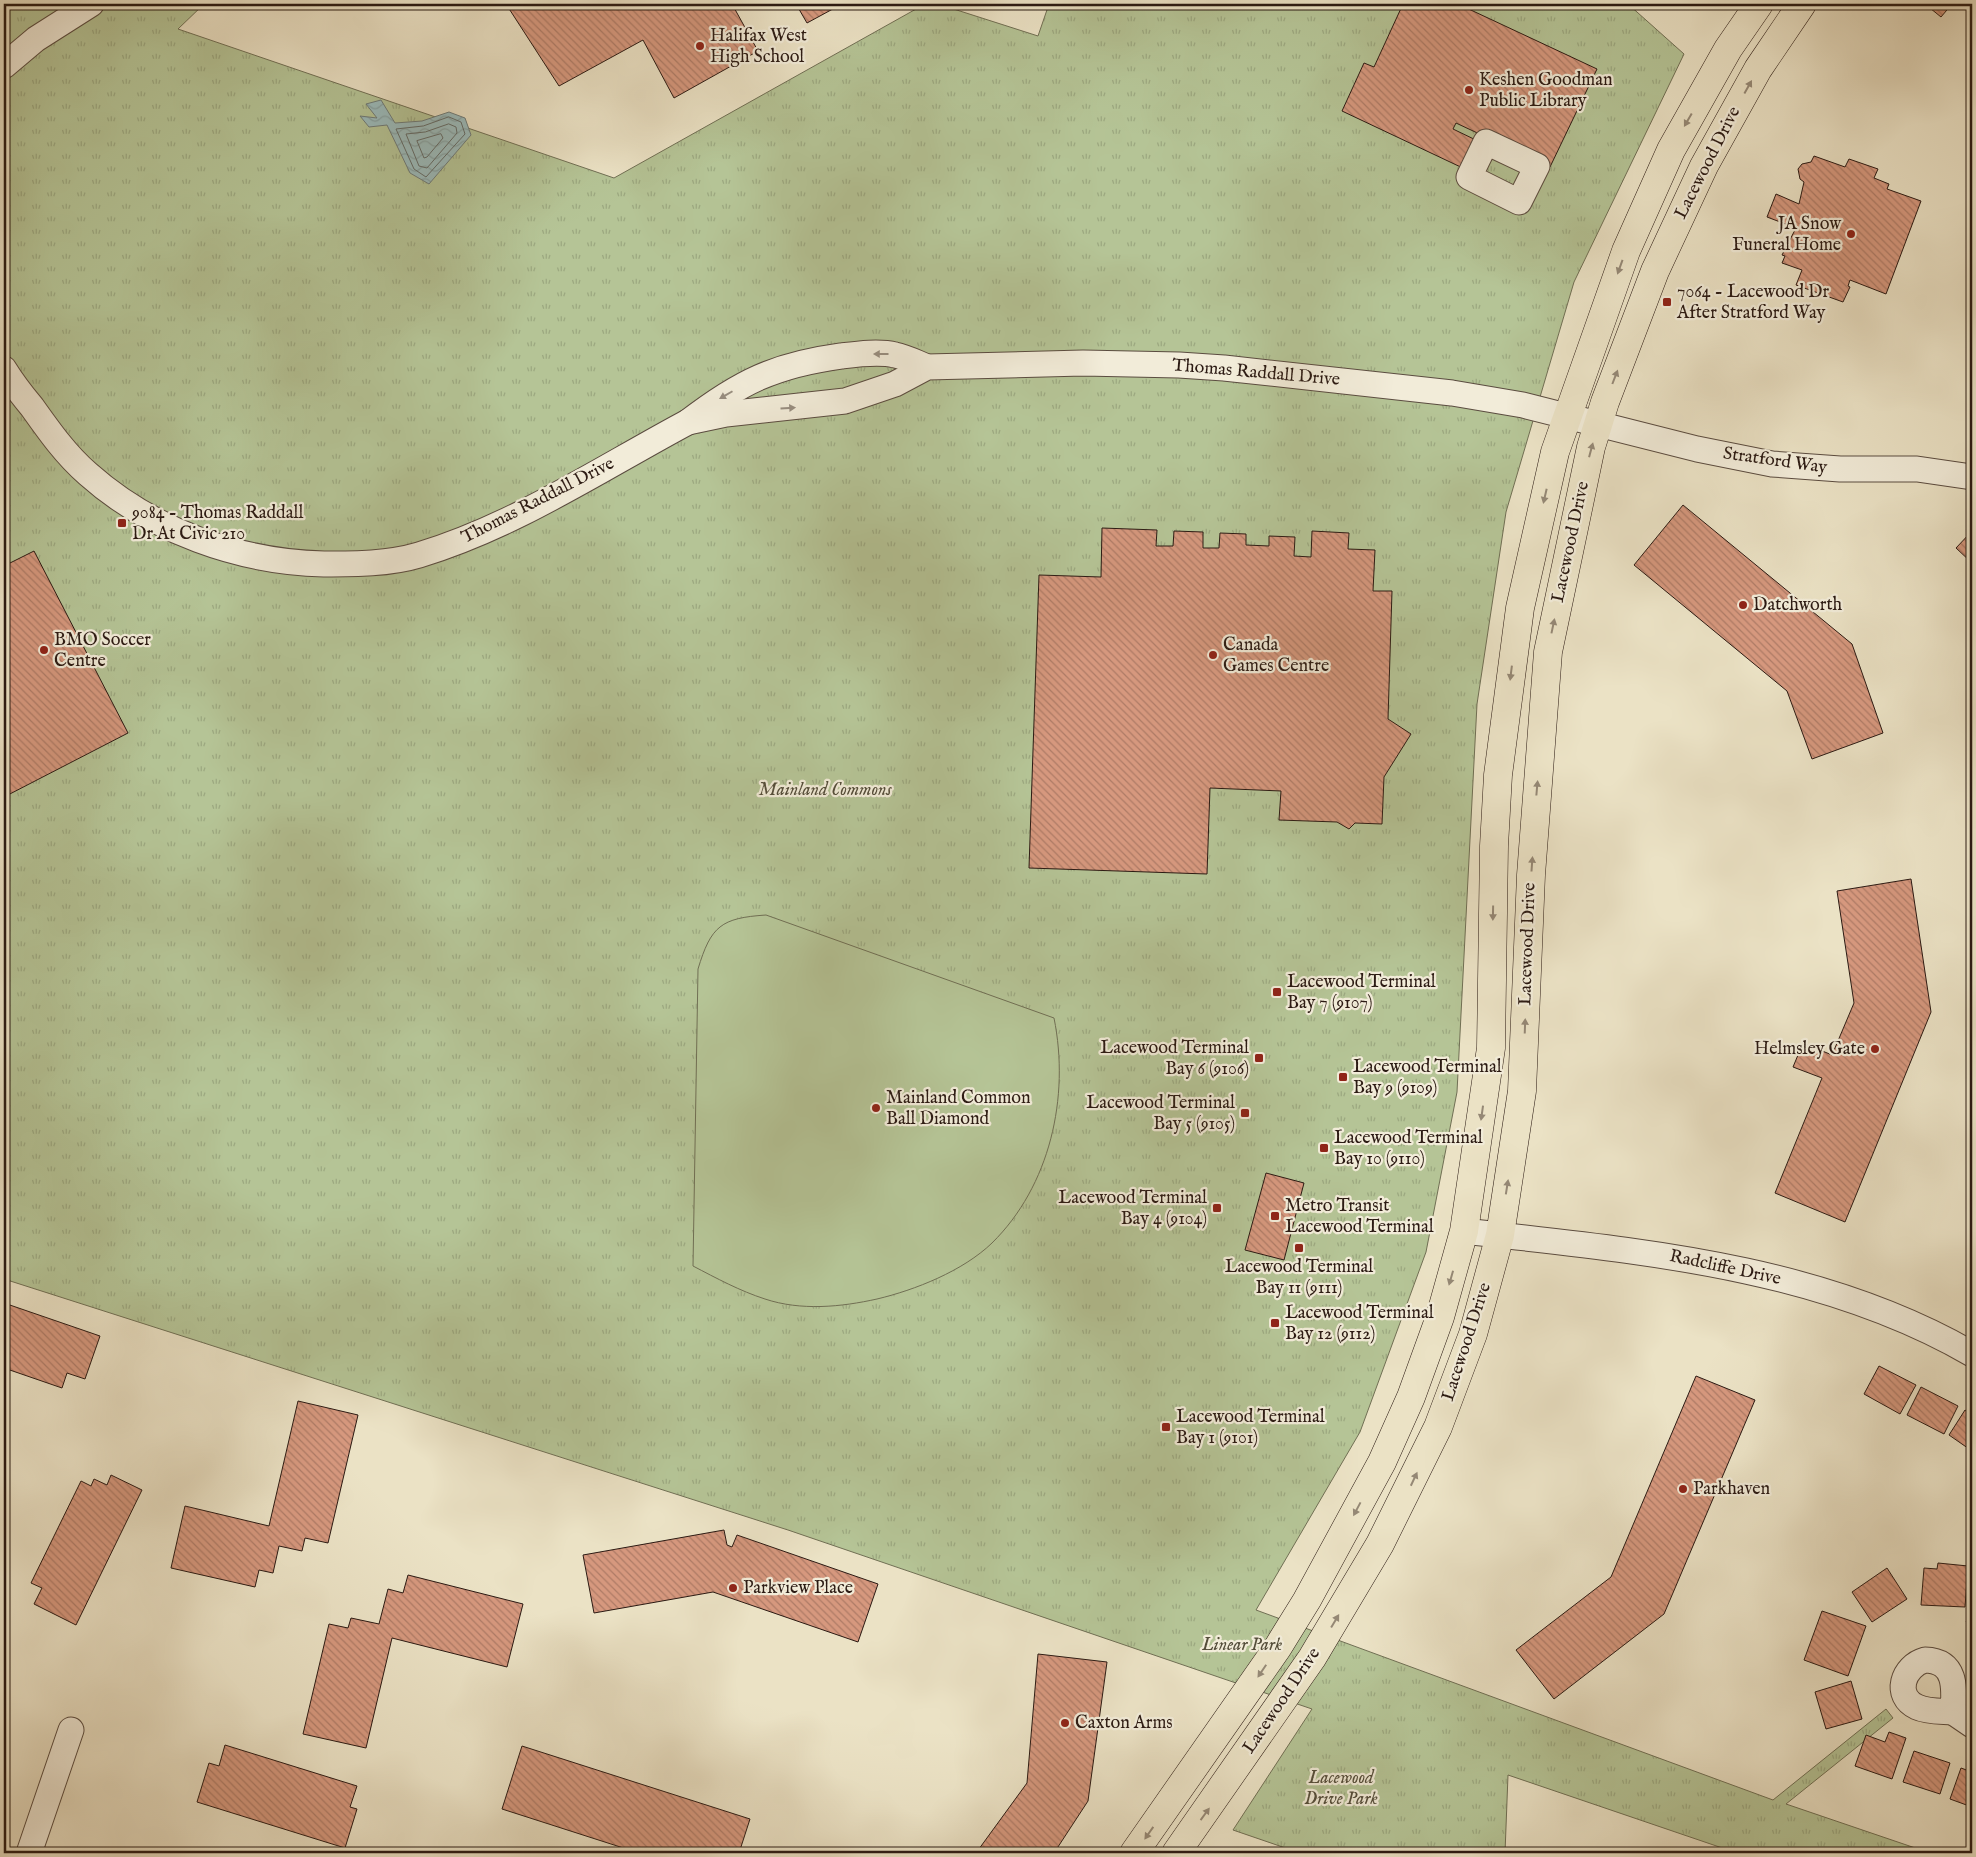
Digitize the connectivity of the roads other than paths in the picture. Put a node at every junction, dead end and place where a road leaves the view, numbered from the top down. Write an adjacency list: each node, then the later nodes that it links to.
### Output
1 (91, 4): 4 (street)
2 (1759, 4): 7 (main road, Lacewood Drive, one-way to 7)
3 (1802, 4): 7 (main road, Lacewood Drive, one-way to 3)
4 (4, 66)
5 (927, 367): 7 (street, Thomas Raddall Drive); 8 (street, Thomas Raddall Drive, one-way to 5); 8 (street, Thomas Raddall Drive, one-way to 8)
6 (4, 369): 8 (street, Thomas Raddall Drive)
7 (1582, 419): 9 (street, Stratford Way); 10 (main road, Lacewood Drive, one-way to 10); 11 (main road, Lacewood Drive, one-way to 7)
8 (688, 422)
9 (1972, 477)
10 (1464, 1231): 11 (street, Radcliffe Drive); 15 (main road, Lacewood Drive, one-way to 15)
11 (1500, 1236): 12 (street, Radcliffe Drive); 16 (main road, Lacewood Drive, one-way to 11)
12 (1972, 1354)
13 (71, 1730): 14 (street)
14 (29, 1853)
15 (1134, 1853)
16 (1176, 1853)

